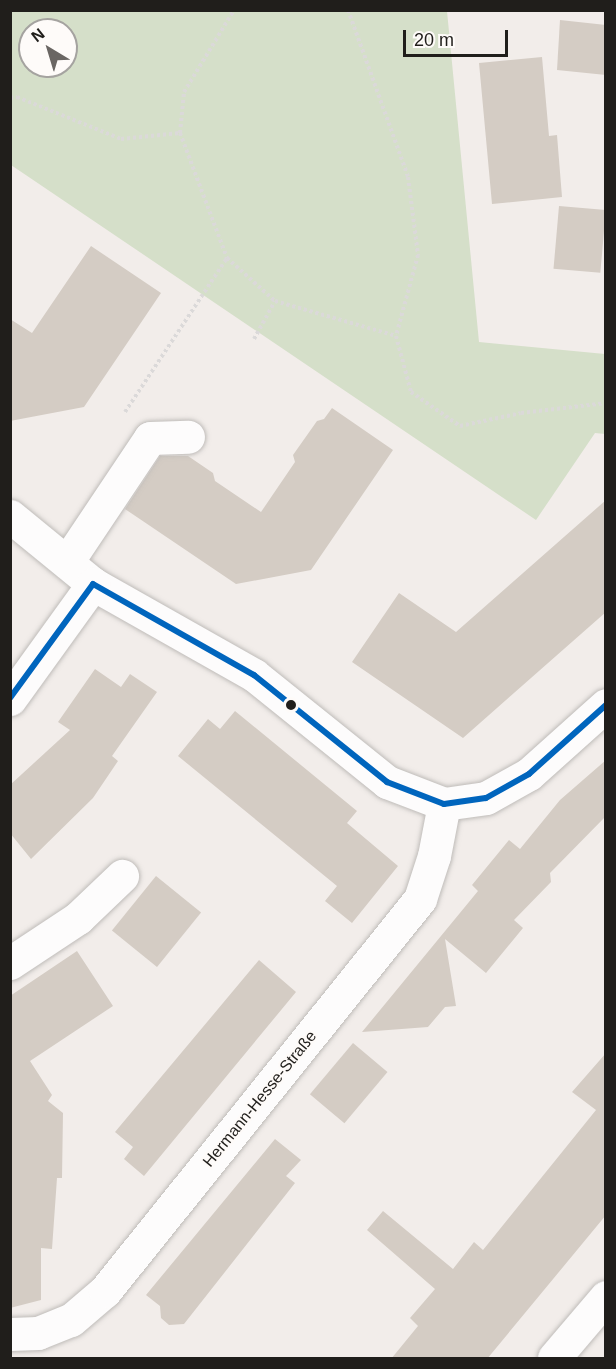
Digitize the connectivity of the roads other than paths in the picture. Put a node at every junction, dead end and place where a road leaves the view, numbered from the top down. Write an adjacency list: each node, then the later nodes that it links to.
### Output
1 (188, 437): 3 (street)
2 (10, 516): 3 (street)
3 (67, 562): 4 (street)
4 (93, 584): 5 (street); 7 (street)
5 (10, 699)
6 (606, 705): 7 (street)
7 (444, 804): 11 (street, Hermann-Hesse-Straße)
8 (122, 876): 9 (street)
9 (10, 963)
10 (606, 1297): 12 (street)
11 (10, 1334)
12 (554, 1359)

